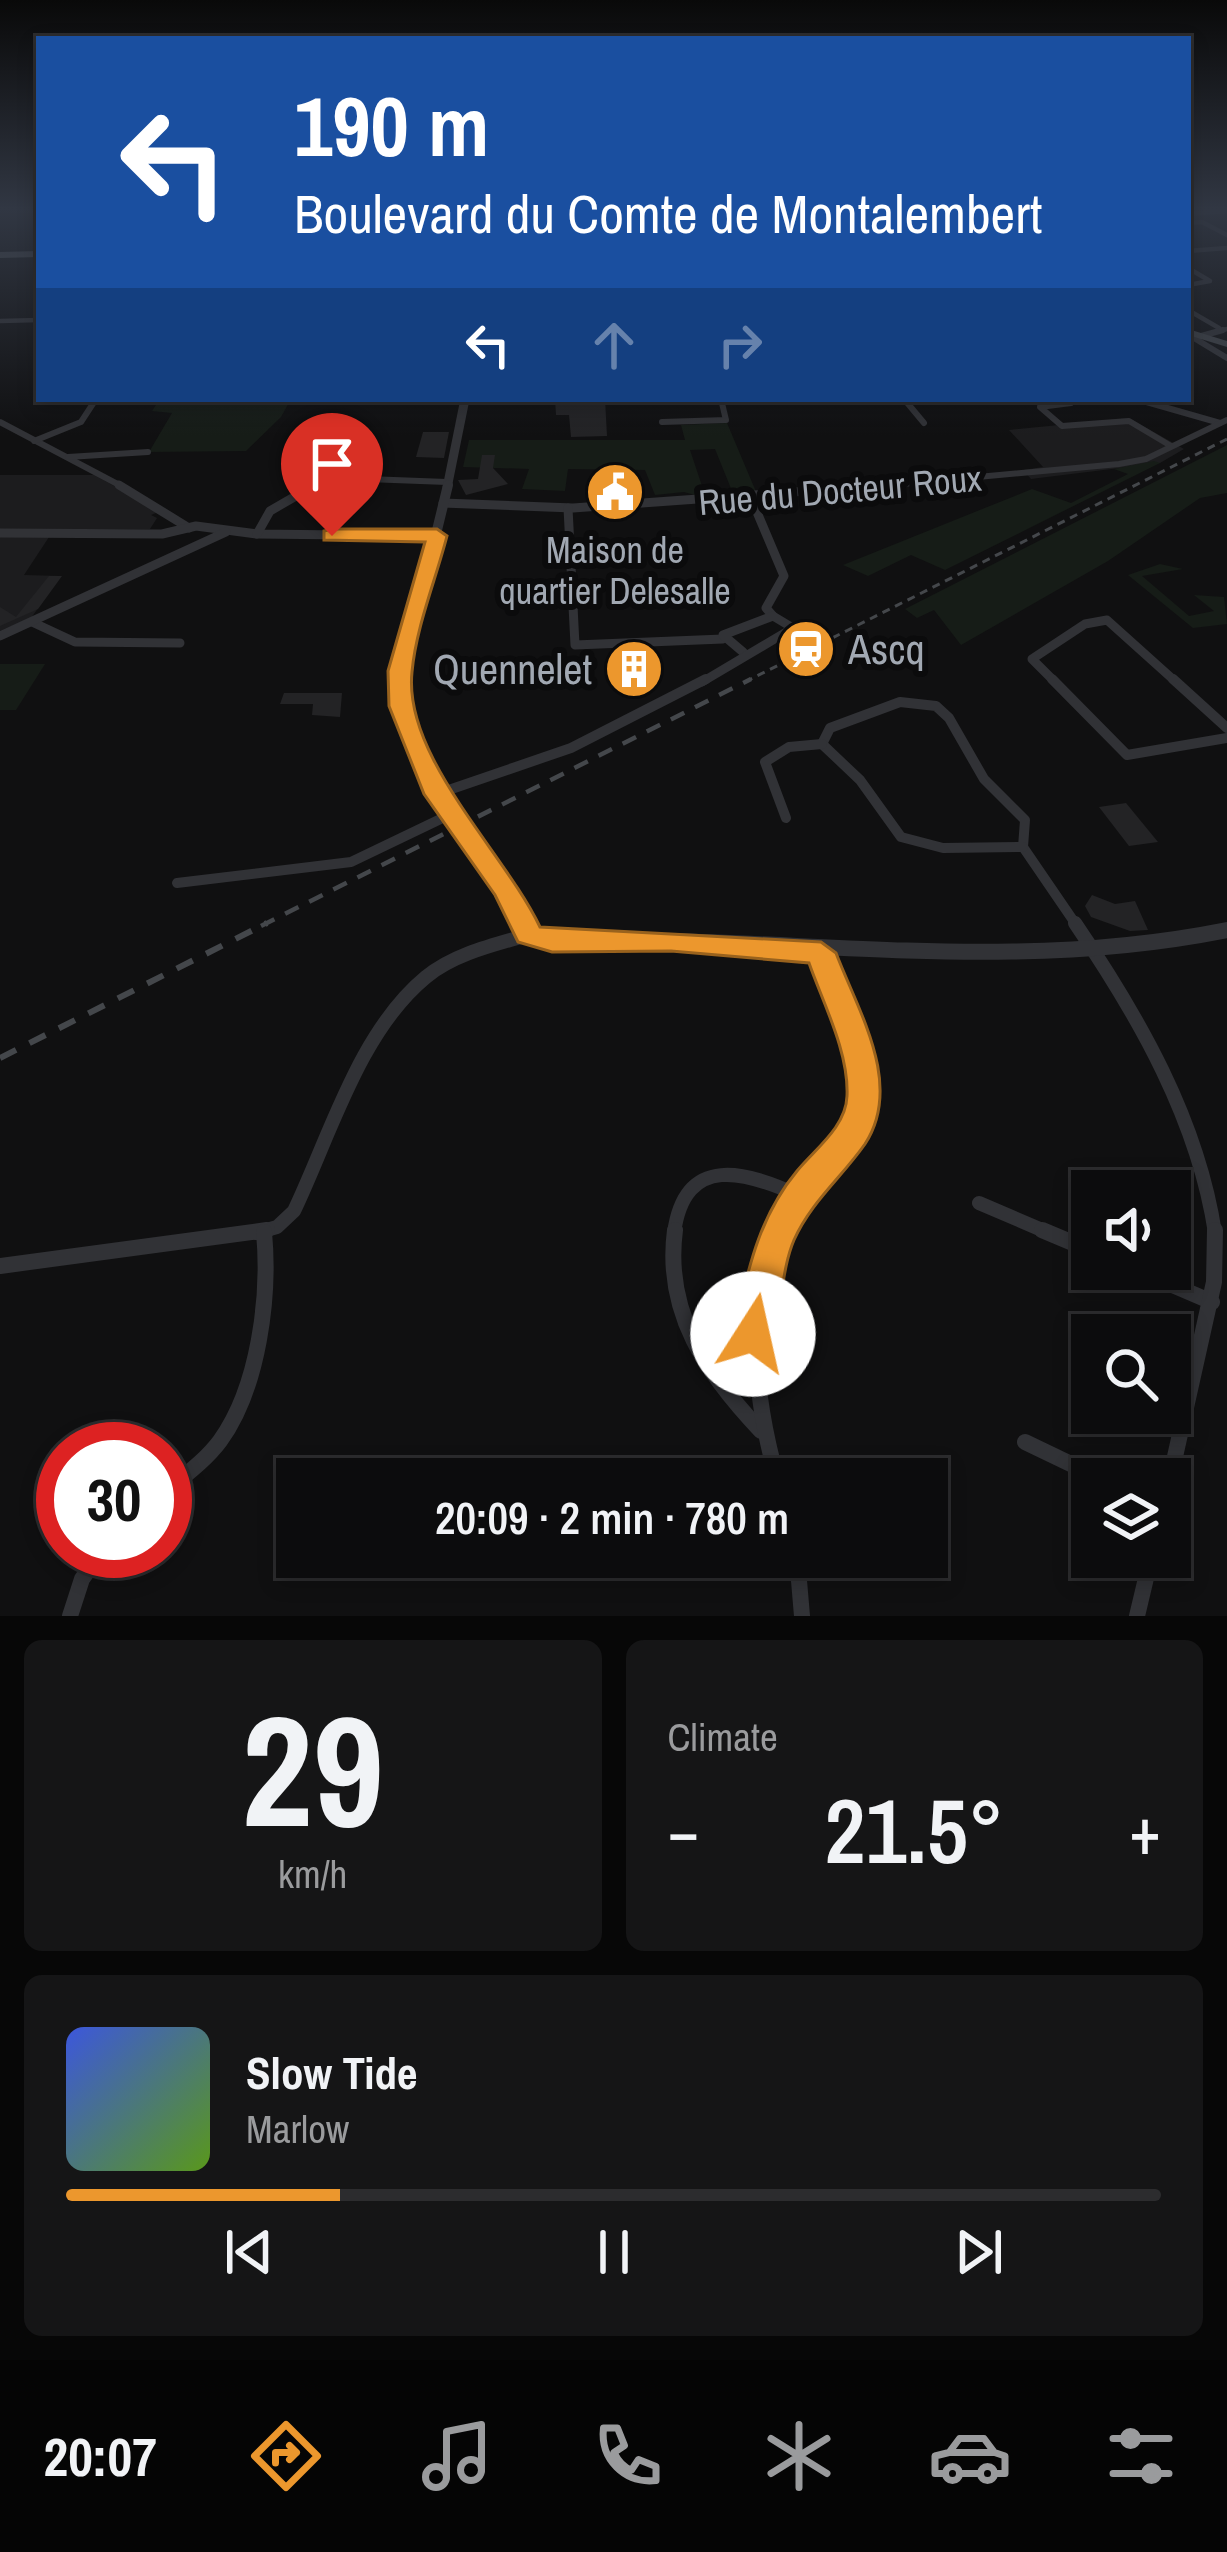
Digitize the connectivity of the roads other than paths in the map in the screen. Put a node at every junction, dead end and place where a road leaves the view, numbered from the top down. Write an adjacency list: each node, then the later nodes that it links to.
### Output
1 (1191, 312): 4 (street)
2 (36, 320): 3 (street)
3 (0, 321)
4 (1224, 330): 5 (street)
5 (1192, 333): 6 (main road); 7 (street)
6 (1227, 344)
7 (1227, 358)
8 (94, 402): 20 (street)
9 (464, 402): 25 (street)
10 (722, 402): 18 (street)
11 (906, 402): 19 (street)
12 (1069, 402): 21 (street)
13 (1142, 402): 14 (street)
14 (1156, 409): 15 (street); 16 (street)
15 (1129, 416)
16 (1224, 421): 21 (street, Rue du Docteur Roux)
17 (0, 422): 20 (street)
18 (662, 422)
19 (924, 423)
20 (34, 441): 24 (street)
21 (1171, 446): 27 (street, Rue du Docteur Roux)
22 (148, 452): 24 (street)
23 (321, 456): 26 (street)
24 (66, 457): 30 (street)
25 (448, 482): 26 (street); 28 (street)
26 (305, 486): 31 (street)
27 (751, 498): 29 (street, Rue du Docteur Roux); 35 (street)
28 (443, 503): 29 (street, Rue du Docteur Roux); 34 (street)
29 (568, 508): 38 (street)
30 (188, 527): 32 (street); 33 (street)
31 (257, 532): 33 (street); 34 (street)
32 (0, 533)
33 (222, 535): 36 (street)
34 (437, 536): 44 (street)
35 (773, 616): 38 (street); 40 (street)
36 (32, 622): 37 (street); 39 (street)
37 (0, 636)
38 (722, 639): 40 (street)
39 (180, 643)
40 (743, 652): 44 (street)
41 (1227, 728): 42 (street)
42 (1227, 738)
43 (822, 744): 46 (street); 47 (street); 47 (street)
44 (437, 794): 45 (street)
45 (451, 814): 48 (street); 50 (street)
46 (785, 818)
47 (1023, 847): 52 (street)
48 (177, 883)
49 (1227, 930): 52 (street)
50 (529, 935): 51 (street); 55 (street)
51 (821, 953): 52 (street); 53 (street)
52 (1094, 954): 59 (street)
53 (800, 1196): 60 (street); 60 (street)
54 (979, 1202): 56 (street)
55 (264, 1232): 57 (street); 65 (street)
56 (1071, 1242)
57 (0, 1266)
58 (1184, 1290): 59 (street)
59 (1212, 1302): 63 (street)
60 (763, 1434): 62 (street)
61 (1025, 1442): 64 (street)
62 (770, 1458)
63 (1175, 1458)
64 (1071, 1464)
65 (192, 1468)
66 (83, 1578): 69 (street)
67 (799, 1578): 70 (street)
68 (1146, 1578): 71 (street)
69 (70, 1616)
70 (802, 1616)
71 (1137, 1616)

